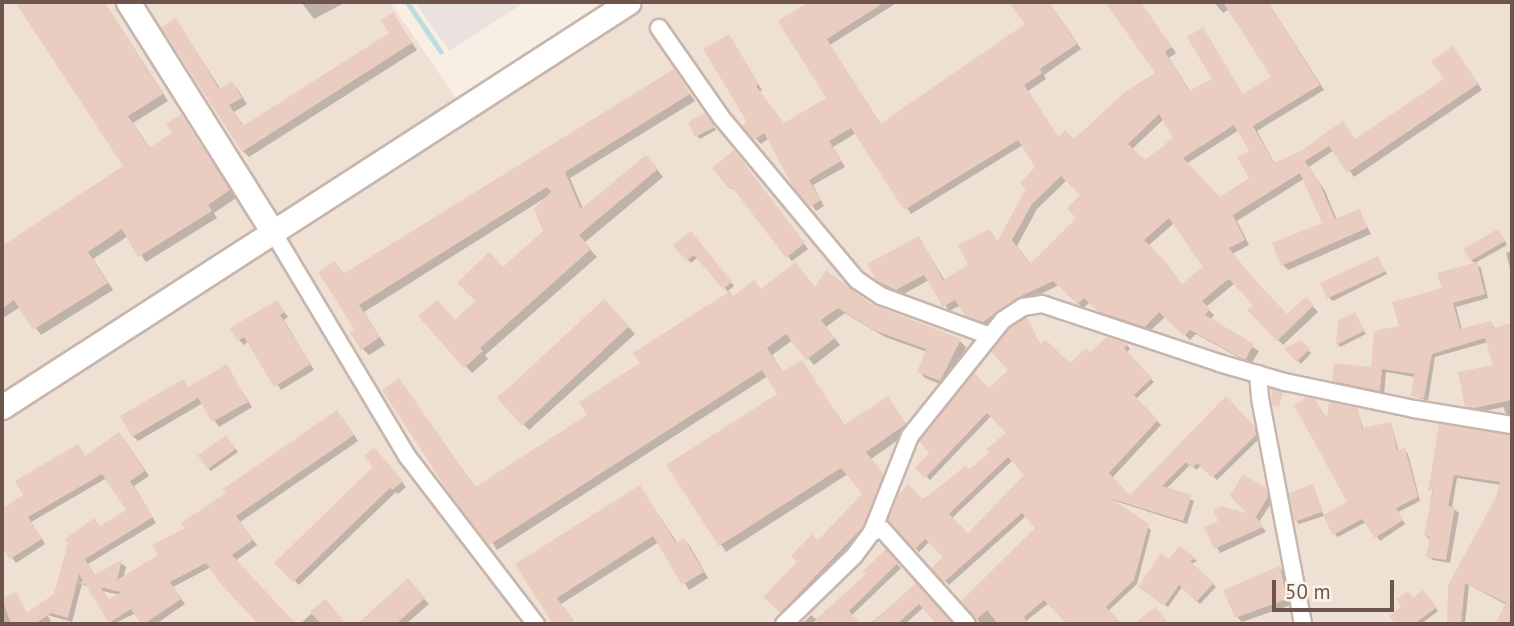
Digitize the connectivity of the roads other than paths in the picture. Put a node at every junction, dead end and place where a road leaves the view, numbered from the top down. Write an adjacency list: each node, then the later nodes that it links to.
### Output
1 (128, 2): 4 (main road)
2 (629, 2): 4 (main road)
3 (659, 28): 5 (street)
4 (273, 232): 7 (main road); 10 (street)
5 (990, 336): 6 (street); 9 (street)
6 (1258, 374): 8 (street); 13 (street)
7 (2, 407)
8 (1512, 425)
9 (872, 532): 11 (street); 12 (street)
10 (536, 624)
11 (784, 624)
12 (967, 624)
13 (1303, 624)

